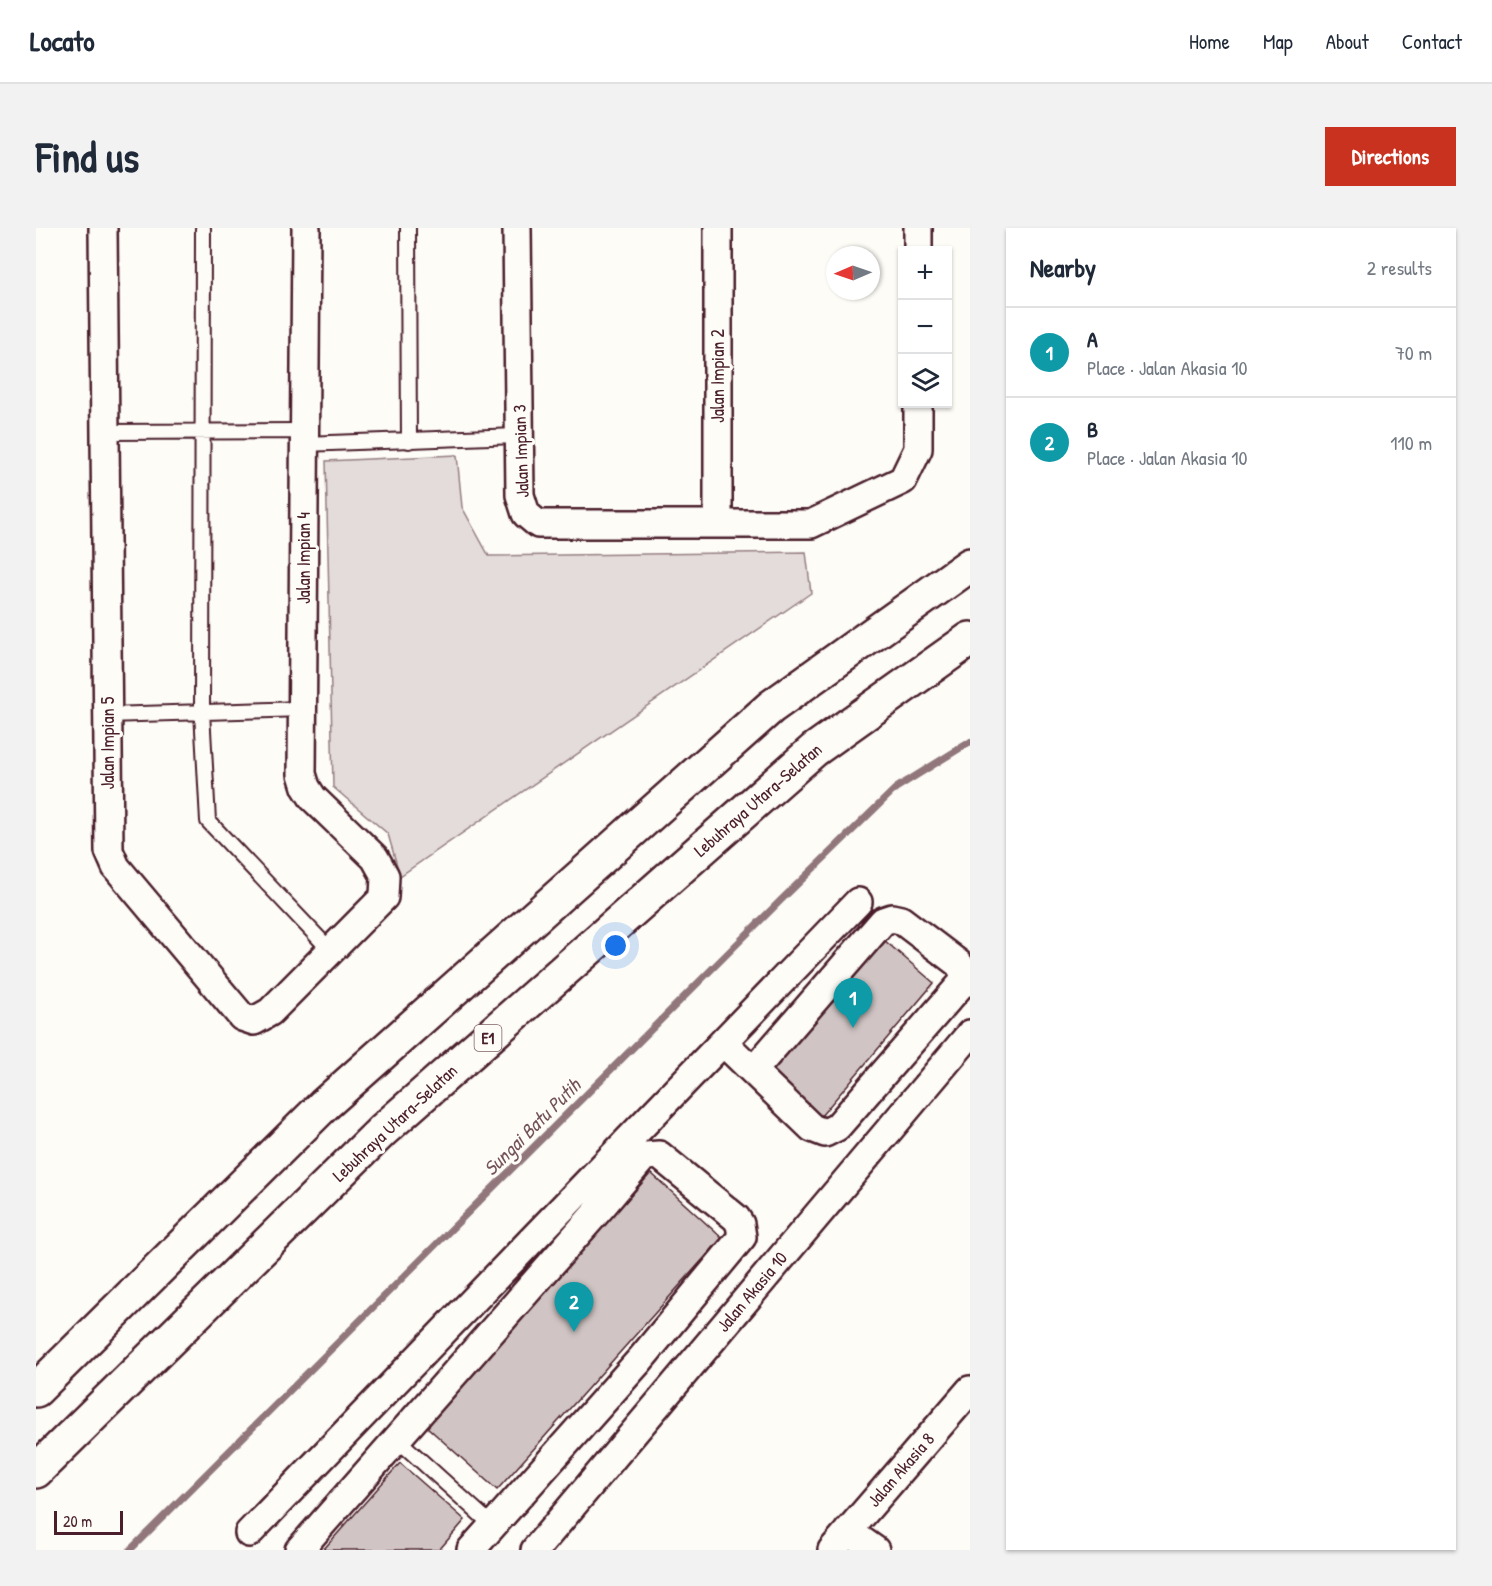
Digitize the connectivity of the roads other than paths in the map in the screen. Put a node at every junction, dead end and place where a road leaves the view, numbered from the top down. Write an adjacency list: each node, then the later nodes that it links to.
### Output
1 (103, 228): 10 (street, Jalan Impian 5)
2 (203, 228): 11 (lane)
3 (306, 228): 13 (street, Jalan Impian 4)
4 (408, 228): 14 (lane)
5 (517, 228): 12 (street, Jalan Impian 3)
6 (718, 228): 15 (street, Jalan Impian 2)
7 (918, 228): 8 (street)
8 (918, 246)
9 (918, 408): 15 (street, Jalan Impian 3)
10 (105, 432): 11 (lane); 20 (street, Jalan Impian 5)
11 (203, 432): 13 (lane); 19 (lane)
12 (519, 436): 14 (lane); 15 (street, Jalan Impian 3)
13 (304, 438): 14 (lane); 18 (street, Jalan Impian 4)
14 (409, 441)
15 (718, 524)
16 (970, 565): 30 (highway)
17 (970, 639): 34 (highway, Lebuhraya Utara–Selatan / E1)
18 (303, 708): 19 (lane); 21 (street, Jalan Impian 4)
19 (202, 712): 20 (lane); 23 (lane)
20 (107, 715): 23 (street, Jalan Impian 5)
21 (384, 897): 23 (street, Jalan Impian 5)
22 (858, 902): 26 (street)
23 (330, 950)
24 (967, 981): 27 (street); 27 (street)
25 (970, 1034): 40 (street, Jalan Akasia 10)
26 (723, 1042): 27 (street); 28 (street)
27 (753, 1071)
28 (590, 1180): 29 (street); 32 (street)
29 (603, 1205): 33 (street); 35 (street)
30 (36, 1390)
31 (970, 1390): 37 (street, Jalan Akasia 8)
32 (376, 1402): 33 (street); 36 (street)
33 (398, 1440): 35 (lane); 38 (street)
34 (36, 1471)
35 (492, 1525): 39 (street)
36 (249, 1533)
37 (840, 1540): 41 (street)
38 (299, 1550)
39 (471, 1550)
40 (535, 1550)
41 (875, 1550)

